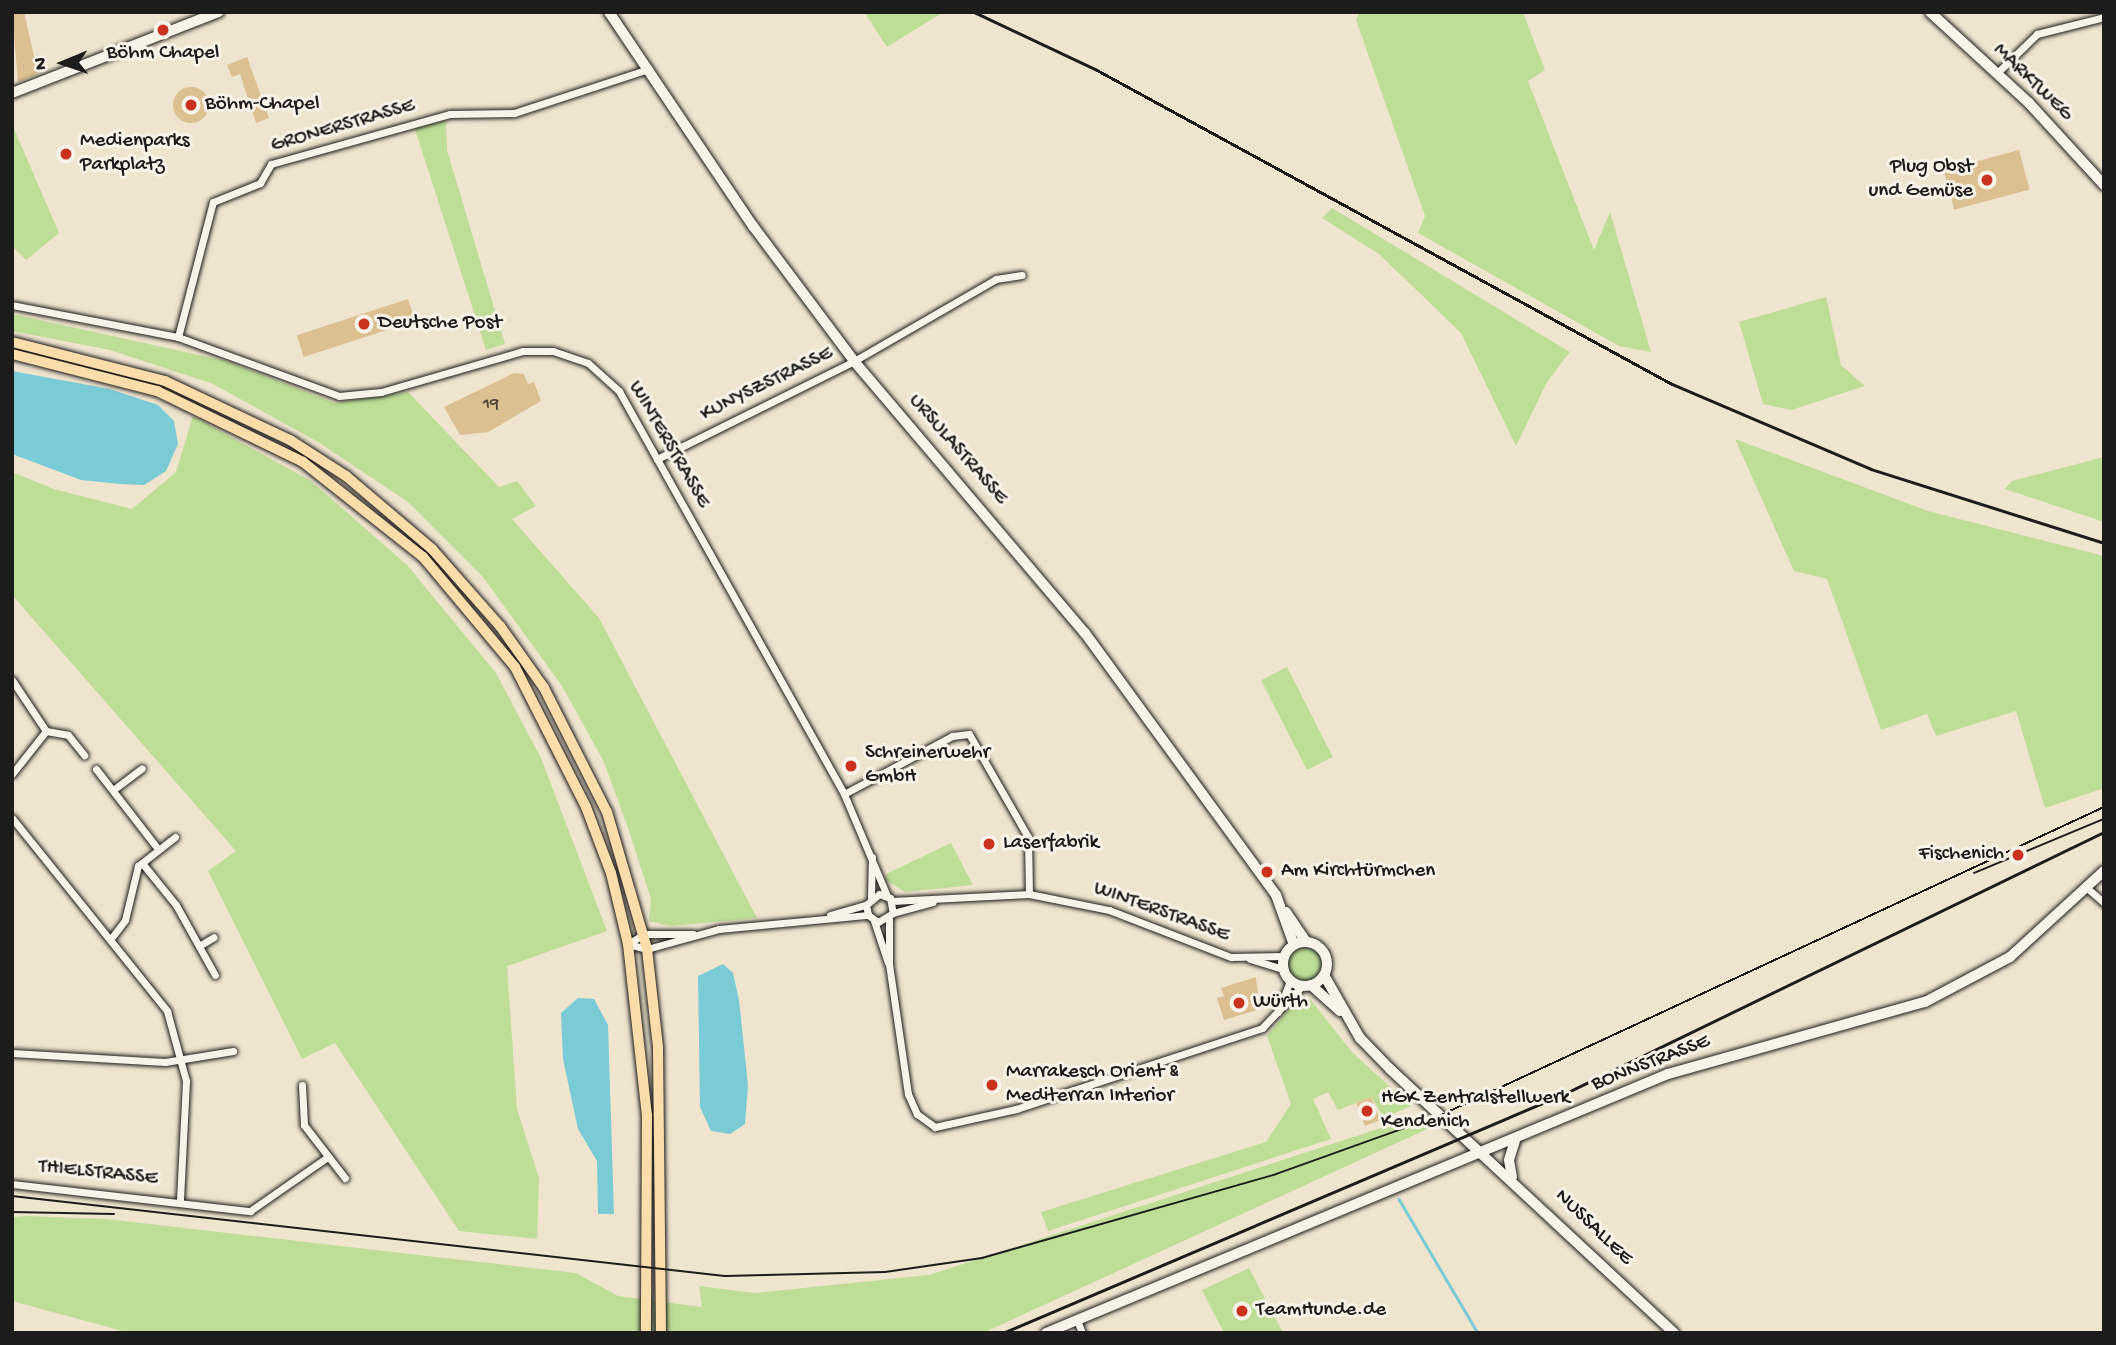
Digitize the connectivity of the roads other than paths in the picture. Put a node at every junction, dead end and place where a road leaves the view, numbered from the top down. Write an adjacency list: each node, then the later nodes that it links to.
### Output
1 (219, 12): 7 (street)
2 (609, 12): 5 (street, URSULASTRASSE)
3 (1930, 12): 6 (street, MARKTWEG)
4 (2104, 17): 6 (street)
5 (649, 69): 11 (street, GRONERSTRASSE); 14 (street, URSULASTRASSE)
6 (1997, 73): 8 (street, MARKTWEG)
7 (12, 93)
8 (2104, 185)
9 (1022, 275): 14 (street, KUNYSZSTRASSE)
10 (12, 305): 11 (street, WINTERSTRASSE)
11 (177, 337): 15 (street, WINTERSTRASSE)
12 (12, 342): 41 (main road)
13 (12, 354): 46 (main road)
14 (854, 361): 15 (street, KUNYSZSTRASSE); 37 (street, URSULASTRASSE)
15 (657, 459): 23 (street, WINTERSTRASSE)
16 (12, 680): 17 (street)
17 (46, 731): 18 (street); 21 (street)
18 (84, 755)
19 (142, 768): 22 (street)
20 (96, 769): 22 (street)
21 (12, 774)
22 (113, 790): 26 (street)
23 (844, 794): 27 (street, WINTERSTRASSE); 31 (street)
24 (12, 818): 43 (street)
25 (174, 837): 26 (street)
26 (158, 849): 28 (street)
27 (872, 856): 32 (street, WINTERSTRASSE); 33 (street, WINTERSTRASSE)
28 (142, 863): 43 (street); 48 (street)
29 (2104, 871): 30 (street, BONNSTRASSE)
30 (2087, 888): 35 (street); 64 (street, BONNSTRASSE)
31 (1029, 894): 34 (street, WINTERSTRASSE); 51 (street, WINTERSTRASSE)
32 (871, 897): 33 (street); 36 (street)
33 (889, 899): 34 (street, WINTERSTRASSE); 39 (street)
34 (936, 901): 39 (street, WINTERSTRASSE)
35 (2104, 903)
36 (866, 905): 38 (street); 40 (street)
37 (1282, 907): 45 (street, URSULASTRASSE); 47 (street, URSULASTRASSE)
38 (827, 916): 40 (street, WINTERSTRASSE); 42 (street)
39 (891, 916): 40 (street, WINTERSTRASSE); 52 (street)
40 (871, 918): 52 (street)
41 (643, 934): 42 (street); 46 (street); 49 (main road)
42 (693, 934): 49 (street)
43 (113, 936): 62 (street)
44 (214, 937): 48 (street)
45 (1306, 942): 47 (street); 55 (street, URSULASTRASSE)
46 (628, 944): 49 (street); 72 (main road)
47 (1294, 945): 50 (street)
48 (199, 946): 54 (street)
49 (647, 949): 73 (main road)
50 (1284, 956): 51 (street, WINTERSTRASSE); 53 (street)
51 (1249, 958): 53 (street, WINTERSTRASSE)
52 (889, 964): 58 (street)
53 (1283, 969): 56 (street)
54 (215, 975)
55 (1324, 975): 57 (street); 59 (street, URSULASTRASSE)
56 (1290, 980): 57 (street, URSULASTRASSE); 58 (street)
57 (1307, 985): 58 (street); 59 (street, URSULASTRASSE)
58 (1278, 1012)
59 (1342, 1012): 65 (street, URSULASTRASSE)
60 (233, 1051): 62 (street)
61 (12, 1053): 62 (street)
62 (183, 1061): 70 (street)
63 (302, 1085): 66 (street)
64 (1515, 1140): 65 (street, BONNSTRASSE); 67 (street)
65 (1483, 1153): 67 (street, NUSSALLEE); 71 (street, BONNSTRASSE)
66 (326, 1158): 68 (street); 70 (street, THIELSTRASSE)
67 (1512, 1177): 76 (street, NUSSALLEE)
68 (345, 1178)
69 (12, 1184): 70 (street, THIELSTRASSE)
70 (180, 1200)
71 (1077, 1320): 74 (street, BONNSTRASSE); 75 (street)
72 (646, 1333)
73 (661, 1333)
74 (1046, 1333)
75 (1082, 1333)
76 (1674, 1333)

